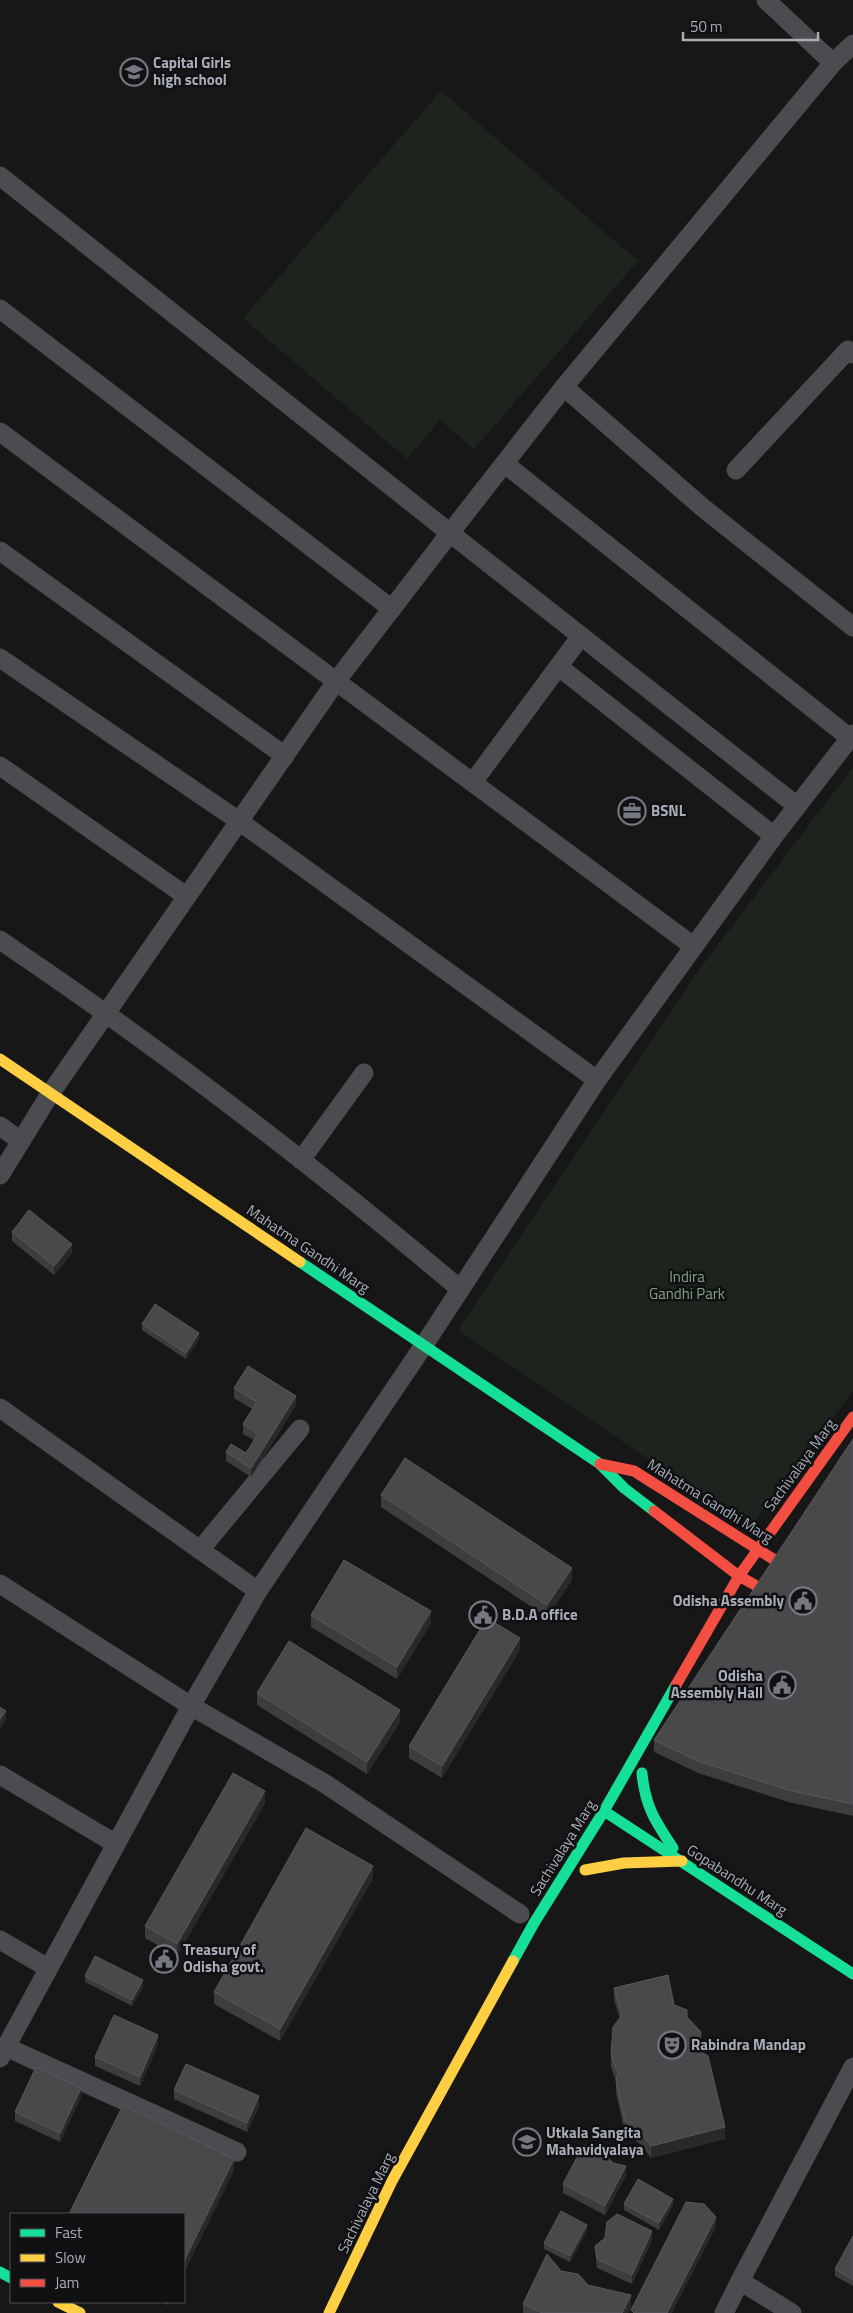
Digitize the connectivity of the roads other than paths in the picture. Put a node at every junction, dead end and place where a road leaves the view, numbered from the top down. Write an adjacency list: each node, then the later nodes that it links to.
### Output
1 (766, 0): 3 (street)
2 (853, 44): 3 (street)
3 (833, 64): 7 (street)
4 (0, 176): 11 (street)
5 (0, 309): 13 (street)
6 (853, 354): 10 (street)
7 (564, 387): 9 (street); 14 (street)
8 (0, 432): 18 (street)
9 (505, 464): 11 (street); 19 (street)
10 (736, 470)
11 (450, 534): 13 (street); 15 (street)
12 (0, 551): 20 (street)
13 (392, 609): 18 (street)
14 (853, 627)
15 (581, 636): 17 (street); 23 (street)
16 (0, 658): 24 (street)
17 (559, 667): 22 (street); 25 (street)
18 (337, 680): 20 (street); 22 (street)
19 (851, 736): 23 (street)
20 (285, 756): 24 (street)
21 (0, 766): 26 (street)
22 (473, 782): 28 (street)
23 (797, 806): 25 (street)
24 (239, 821): 26 (street); 32 (street)
25 (774, 836): 28 (street)
26 (186, 896): 29 (street)
27 (0, 940): 29 (street)
28 (693, 946): 32 (street)
29 (106, 1012): 33 (street); 36 (street)
30 (0, 1059): 33 (main road, Mahatma Gandhi Marg)
31 (364, 1073): 36 (street)
32 (597, 1080): 38 (street)
33 (50, 1094): 35 (street); 39 (main road, Mahatma Gandhi Marg)
34 (0, 1126): 35 (street)
35 (21, 1141): 37 (street)
36 (301, 1160): 38 (street)
37 (0, 1175)
38 (460, 1289): 39 (street)
39 (424, 1345): 43 (main road, Mahatma Gandhi Marg); 48 (street)
40 (0, 1408): 45 (street)
41 (853, 1417): 44 (main road, Sachivalaya Marg)
42 (300, 1429): 45 (street)
43 (600, 1464): 44 (main road, Mahatma Gandhi Marg); 46 (main road, Mahatma Gandhi Marg)
44 (757, 1549): 46 (main road, Sachivalaya Marg); 46 (main road, Mahatma Gandhi Marg)
45 (200, 1550): 48 (street)
46 (739, 1576): 52 (main road, Sachivalaya Marg)
47 (0, 1584): 49 (street)
48 (258, 1591): 49 (street)
49 (191, 1706): 55 (street); 58 (street)
50 (0, 1774): 55 (street)
51 (634, 1788): 57 (main road)
52 (604, 1811): 53 (main road, Gopabandhu Marg); 68 (main road, Sachivalaya Marg)
53 (619, 1814): 54 (main road, Sachivalaya Marg); 57 (main road, Gopabandhu Marg)
54 (608, 1833)
55 (116, 1844): 60 (street)
56 (594, 1855): 57 (main road, Sachivalaya Marg)
57 (682, 1861): 61 (main road, Gopabandhu Marg)
58 (520, 1914)
59 (0, 1940): 60 (street)
60 (48, 1968): 62 (street)
61 (853, 1974)
62 (3, 2052): 64 (street)
63 (853, 2067): 65 (street)
64 (237, 2152)
65 (740, 2281): 69 (street); 70 (street)
66 (60, 2303): 67 (main road)
67 (80, 2313)
68 (329, 2313)
69 (724, 2313)
70 (792, 2313)

